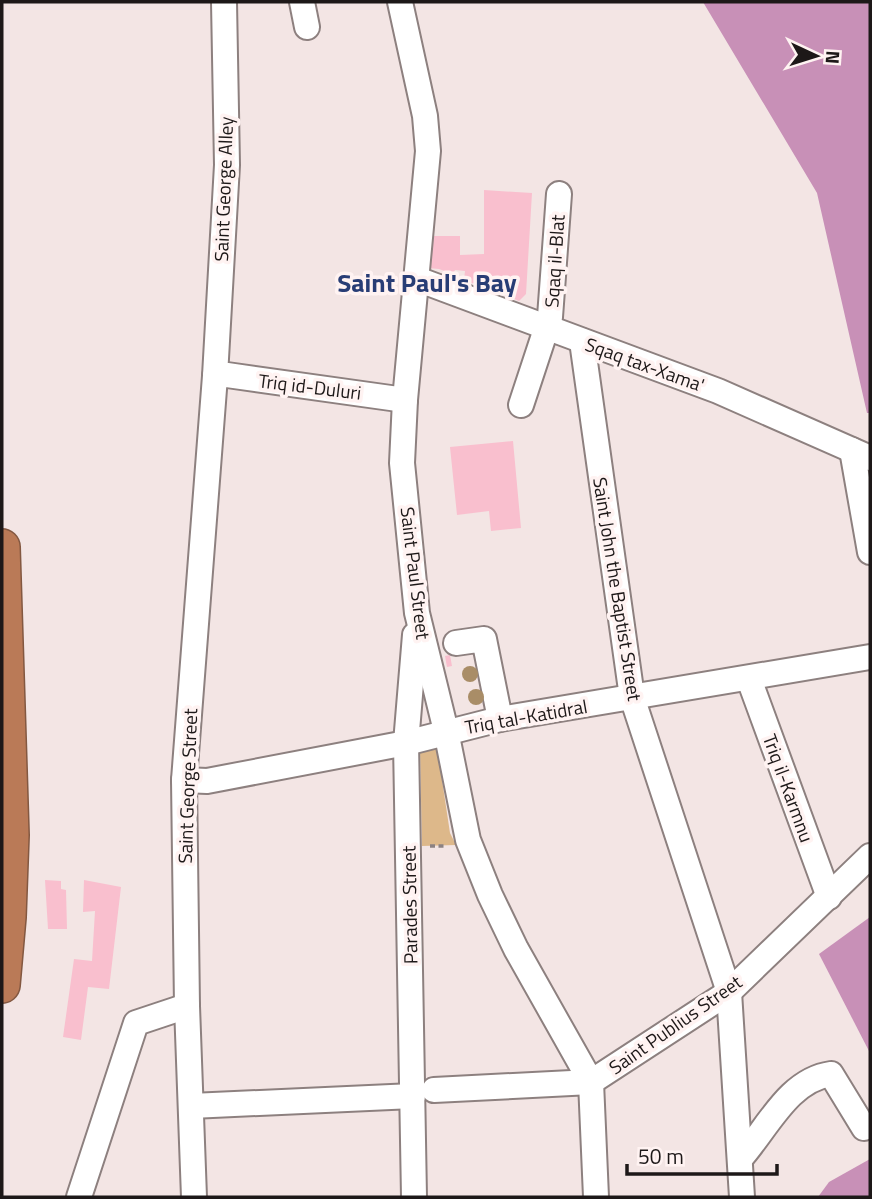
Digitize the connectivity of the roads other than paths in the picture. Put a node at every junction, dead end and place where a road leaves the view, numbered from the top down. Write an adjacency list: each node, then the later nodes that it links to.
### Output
1 (224, 2): 9 (street, Saint George Alley)
2 (302, 2): 4 (street)
3 (400, 2): 6 (street, Saint Paul Street)
4 (307, 27)
5 (559, 194): 7 (street, Sqaq il-Blat)
6 (416, 279): 7 (street, Sqaq tax-Xama'); 10 (street, Saint Paul Street)
7 (548, 327): 8 (street, Sqaq tax-Xama'); 11 (street, Sqaq il-Blat)
8 (582, 341): 12 (street, Sqaq tax-Xama'); 19 (street, Saint John the Baptist Street)
9 (215, 376): 10 (street, Triq id-Duluri); 23 (street, Saint George Street)
10 (405, 400): 15 (street, Saint Paul Street)
11 (521, 405)
12 (861, 454): 14 (street)
13 (2, 547): 26 (highway)
14 (870, 552)
15 (417, 613): 21 (street, Saint Paul Street); 22 (street, Parades Street)
16 (456, 643): 20 (street)
17 (870, 657): 18 (street, Triq tal-Katidral)
18 (749, 679): 19 (street, Triq tal-Katidral); 25 (street, Triq il-Karmnu)
19 (632, 697): 20 (street, Triq tal-Katidral); 27 (street, Saint John the Baptist Street)
20 (500, 719): 21 (street, Triq tal-Katidral)
21 (446, 731): 22 (street, Triq tal-Katidral); 29 (street, Saint Paul Street)
22 (406, 743): 23 (street, Triq tal-Katidral); 30 (street, Parades Street)
23 (184, 780): 28 (street, Saint George Street)
24 (870, 856): 25 (street, Saint Publius Street)
25 (829, 897): 27 (street, Saint Publius Street)
26 (2, 985)
27 (729, 992): 29 (street, Saint Publius Street); 33 (street, Saint John the Baptist Street)
28 (187, 1006): 31 (street, Saint George Street); 34 (street)
29 (591, 1082): 30 (street, Saint Publius Street); 37 (street, Saint Paul Street)
30 (424, 1093): 31 (street, Saint Publius Street); 36 (street, Parades Street)
31 (191, 1106): 35 (street, Saint George Street)
32 (864, 1128): 33 (street)
33 (740, 1159): 38 (street, Saint John the Baptist Street)
34 (79, 1197)
35 (194, 1197)
36 (414, 1197)
37 (596, 1197)
38 (742, 1197)

